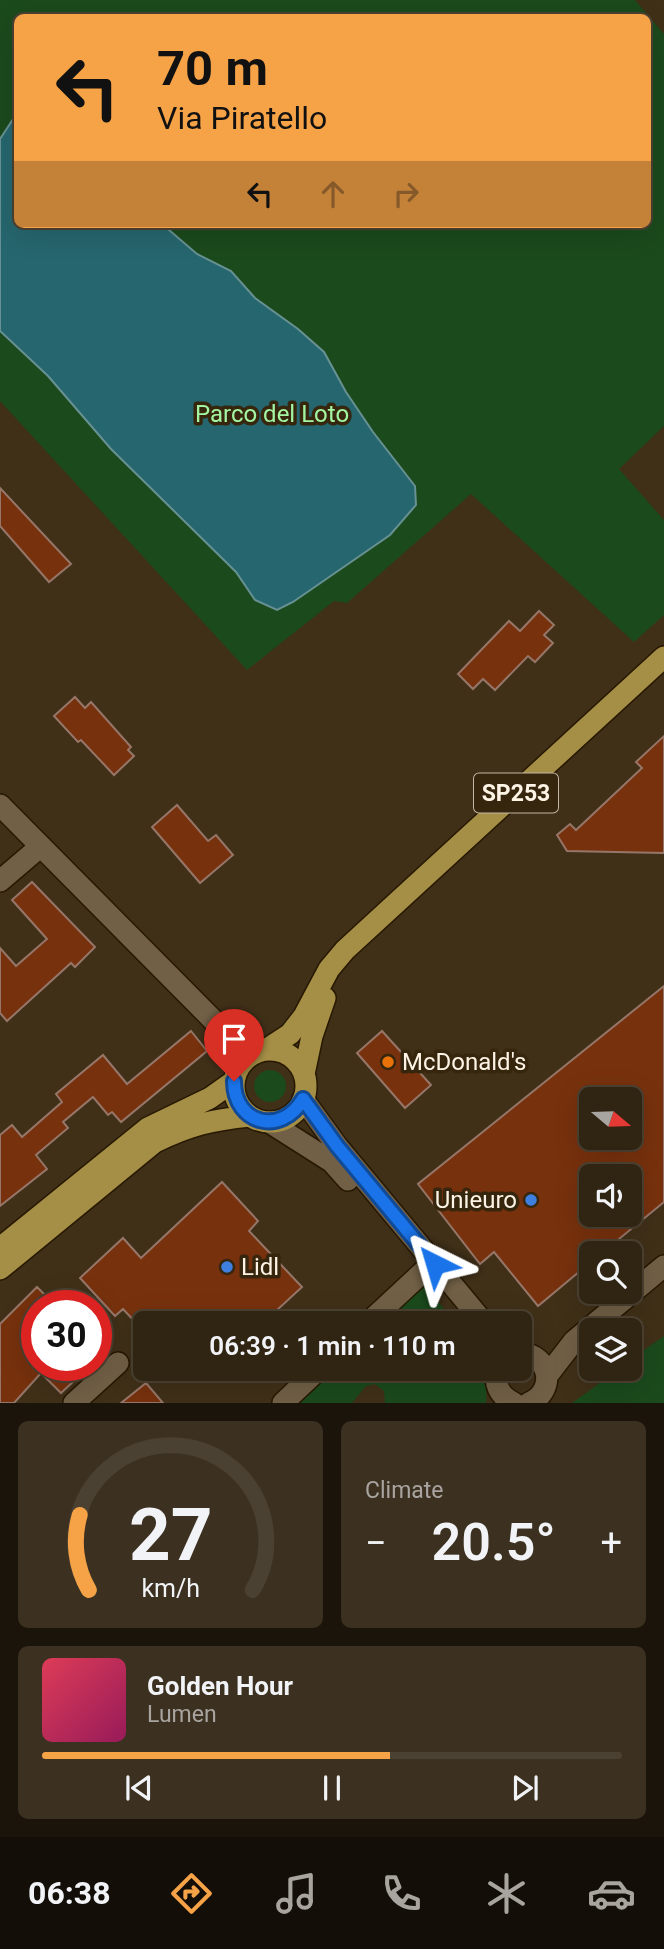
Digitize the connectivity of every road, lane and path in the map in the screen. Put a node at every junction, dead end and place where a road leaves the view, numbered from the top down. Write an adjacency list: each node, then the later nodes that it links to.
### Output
1 (664, 657): 5 (main road, SP253)
2 (0, 805): 3 (street)
3 (41, 846): 4 (street); 6 (street)
4 (0, 881)
5 (369, 929): 6 (main road, SP253); 7 (main road, SP253)
6 (249, 1062): 7 (main road); 9 (main road); 10 (main road, SP253)
7 (304, 1074): 8 (main road, SP253)
8 (303, 1099): 9 (main road); 16 (street)
9 (259, 1119): 12 (main road); 13 (street)
10 (0, 1248)
11 (664, 1266): 17 (street)
12 (0, 1269)
13 (425, 1270): 14 (street); 15 (street)
14 (381, 1311)
15 (460, 1311)
16 (474, 1311)
17 (574, 1341): 18 (street); 21 (street)
18 (532, 1351)
19 (532, 1357): 21 (street)
20 (118, 1363): 24 (street)
21 (548, 1376): 26 (street)
22 (306, 1381): 25 (street)
23 (495, 1381): 26 (street)
24 (74, 1403)
25 (283, 1403)
26 (527, 1403)

